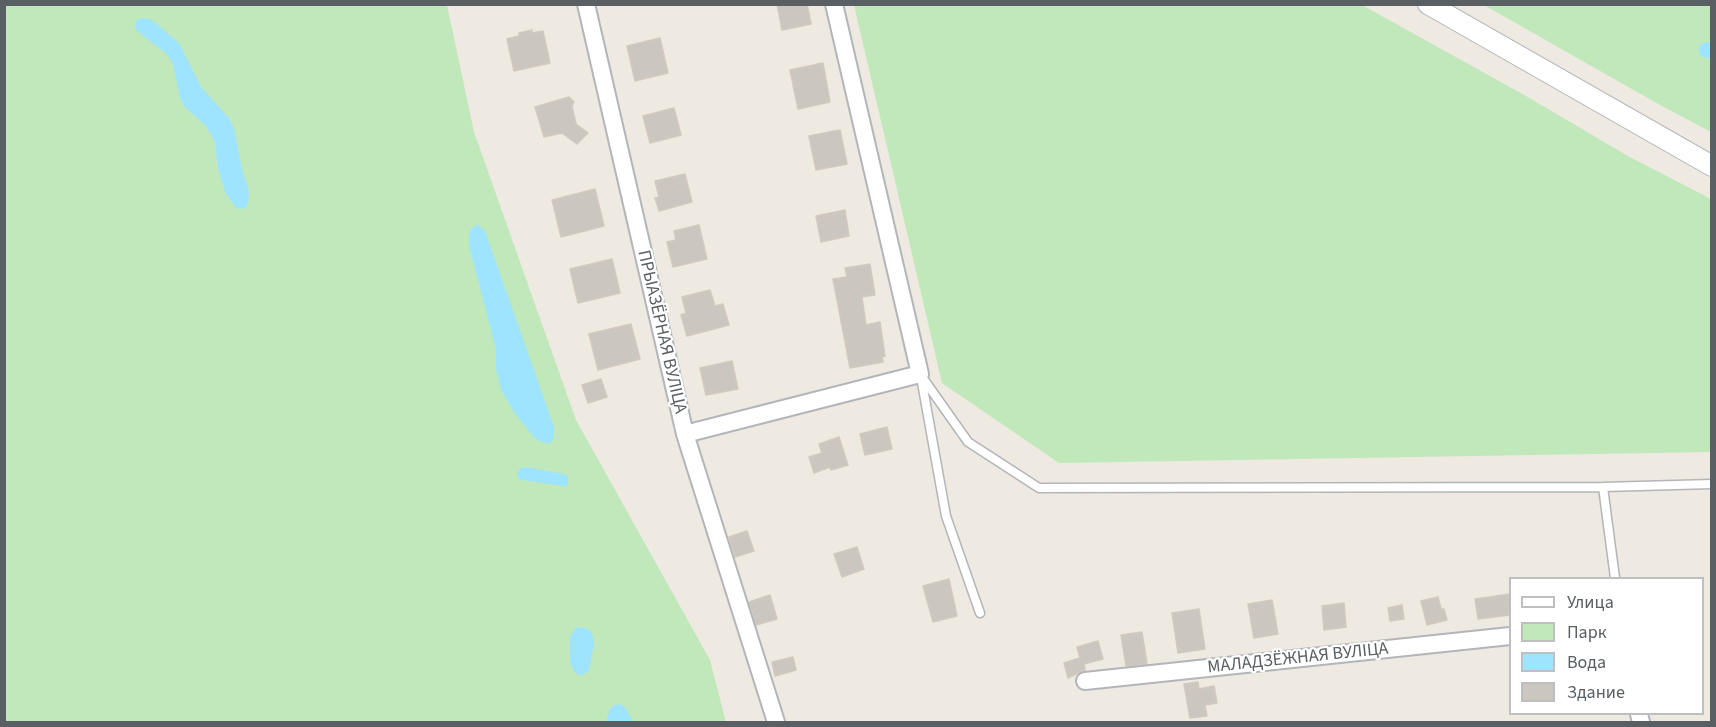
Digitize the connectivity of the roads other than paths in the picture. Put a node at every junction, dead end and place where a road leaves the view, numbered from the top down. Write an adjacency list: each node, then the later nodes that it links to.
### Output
1 (586, 4): 6 (street, ПРЫАЗЁРНАЯ ВУЛІЦА)
2 (834, 4): 5 (street)
3 (1428, 4): 4 (street)
4 (1712, 166)
5 (920, 374): 6 (street); 8 (lane); 10 (lane)
6 (685, 434): 13 (street, ПРЫАЗЁРНАЯ ВУЛІЦА)
7 (1712, 484): 8 (lane)
8 (1603, 487): 9 (lane)
9 (1615, 577)
10 (980, 613)
11 (1509, 636): 12 (street, МАЛАДЗЁЖНАЯ ВУЛІЦА)
12 (1085, 681)
13 (776, 723)

